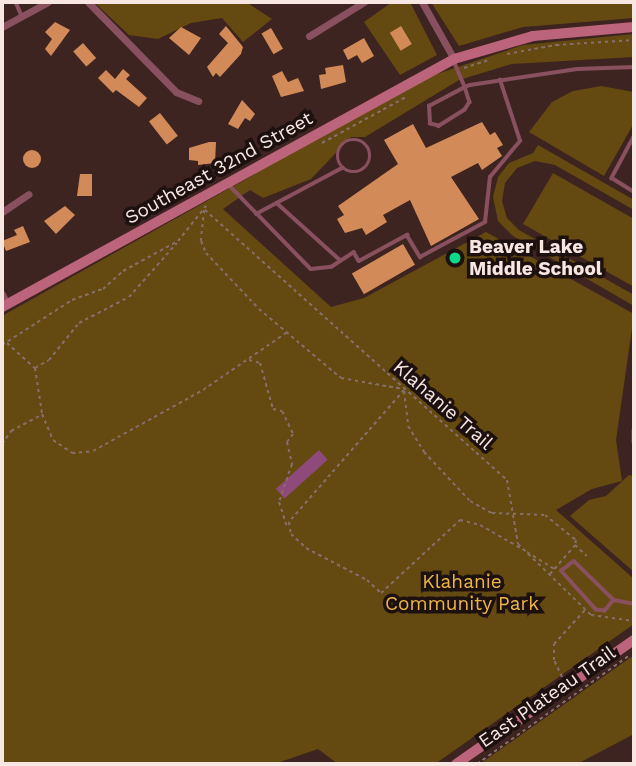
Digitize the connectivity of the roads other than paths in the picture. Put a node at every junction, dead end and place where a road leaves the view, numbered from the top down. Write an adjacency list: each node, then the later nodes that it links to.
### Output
1 (16, 2): 6 (lane)
2 (48, 2): 6 (street)
3 (88, 2): 14 (street)
4 (364, 2): 9 (street)
5 (422, 2): 10 (street)
6 (22, 16): 7 (street)
7 (2, 27)
8 (634, 27): 10 (street, Southeast 32nd Street)
9 (309, 36)
10 (456, 64): 13 (lane); 17 (street, Southeast 32nd Street)
11 (634, 67): 12 (lane)
12 (500, 80): 13 (lane); 23 (lane)
13 (465, 87): 13 (lane)
14 (198, 101)
15 (634, 136): 18 (lane)
16 (342, 167): 16 (lane); 20 (lane)
17 (227, 184): 22 (lane); 24 (street, Southeast 32nd Street)
18 (634, 192)
19 (29, 194): 21 (street)
20 (277, 203): 22 (lane); 23 (lane)
21 (2, 212)
22 (256, 214): 23 (lane)
23 (340, 260)
24 (4, 302)
25 (634, 430): 26 (lane)
26 (634, 442)
27 (614, 600): 27 (lane); 28 (lane)
28 (634, 604)
29 (634, 640): 30 (street)
30 (456, 764)

